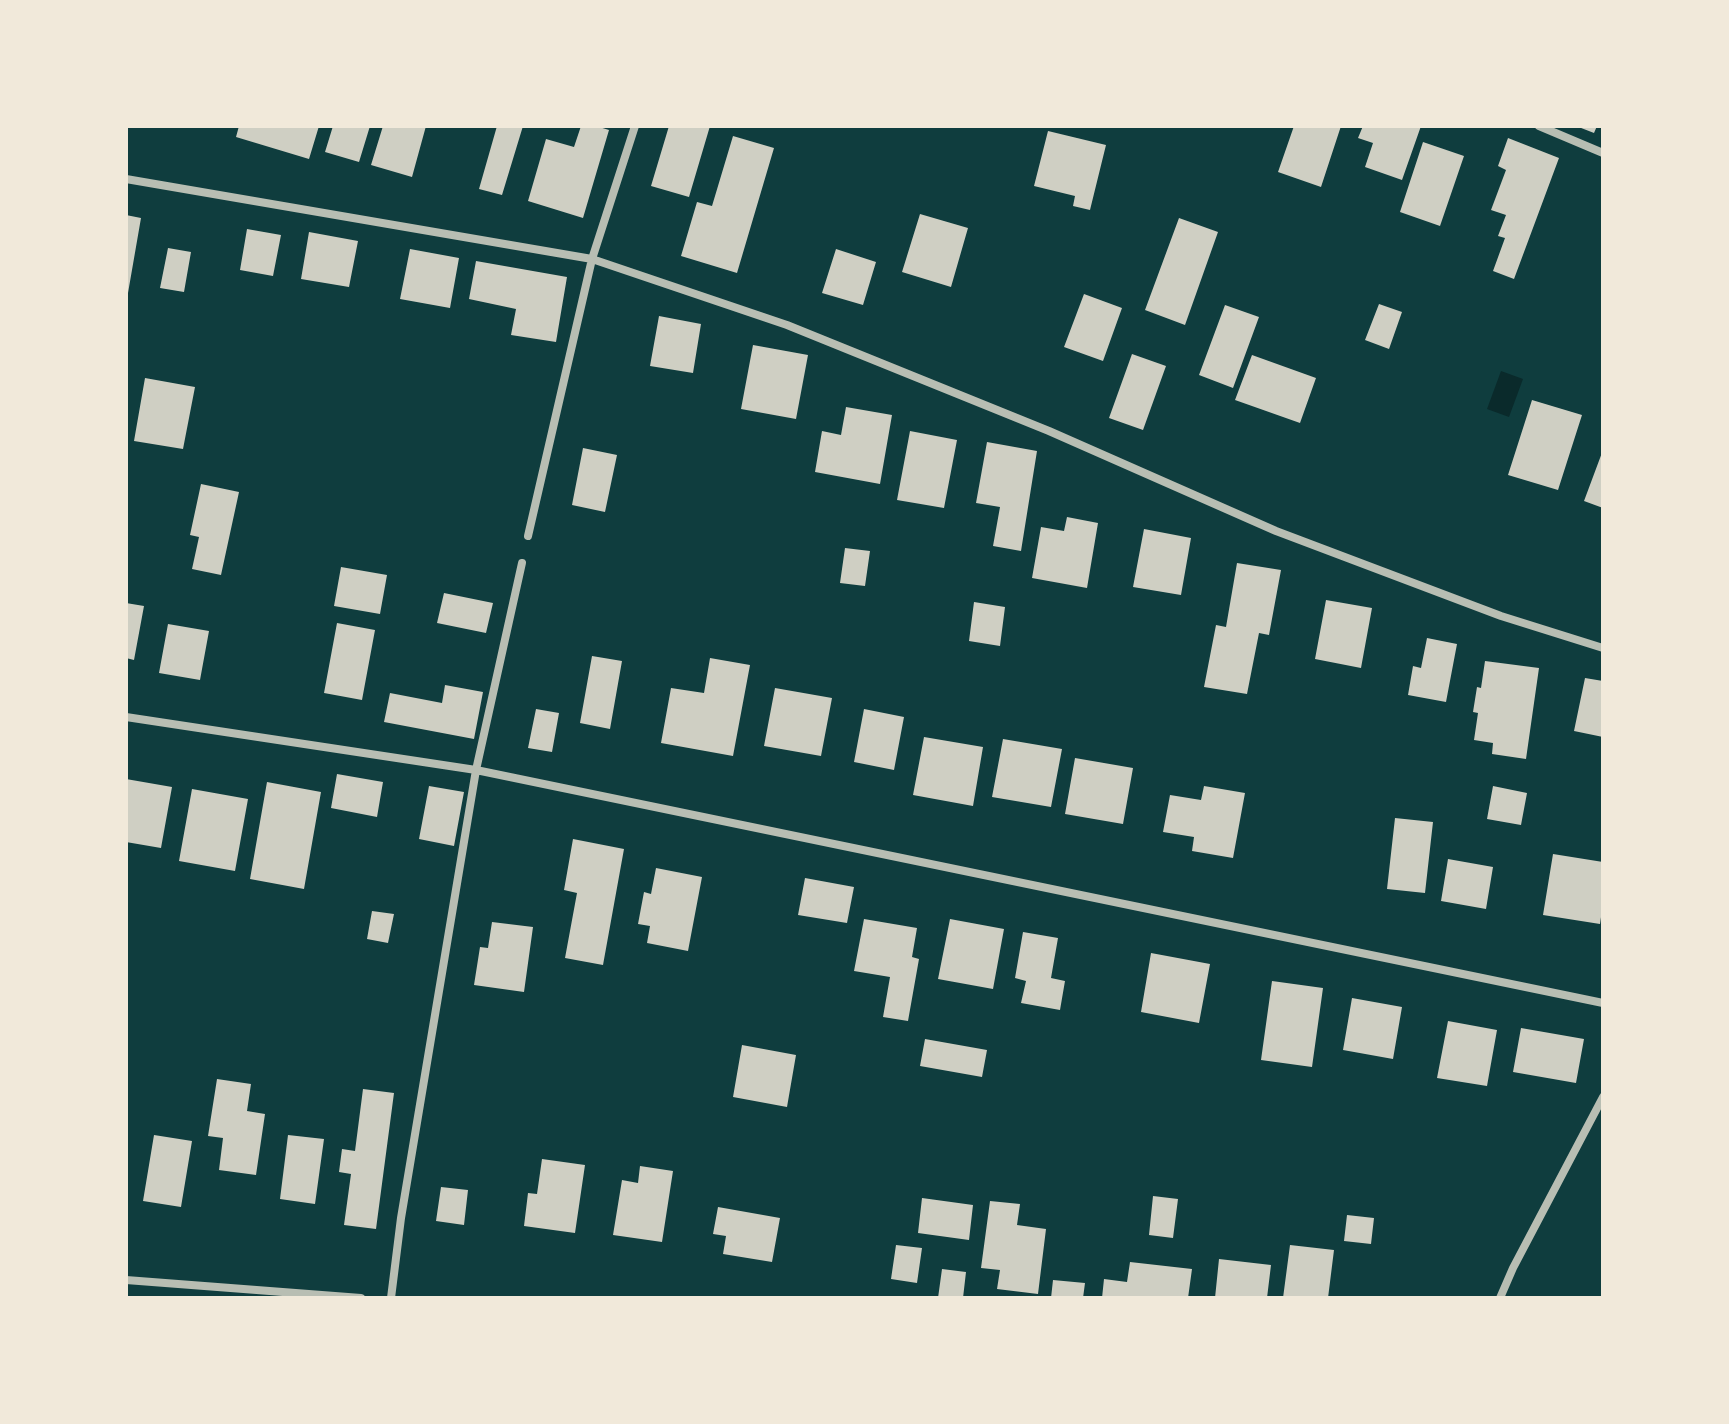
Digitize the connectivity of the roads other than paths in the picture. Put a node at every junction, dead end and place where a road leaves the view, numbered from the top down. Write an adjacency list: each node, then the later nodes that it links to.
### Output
1 (635, 126): 5 (street)
2 (1539, 126): 3 (street)
3 (1603, 153)
4 (126, 179): 5 (street)
5 (592, 259): 6 (street); 8 (street)
6 (528, 536)
7 (522, 563): 10 (street)
8 (1603, 648)
9 (126, 717): 10 (street)
10 (476, 770): 11 (street); 15 (street)
11 (1603, 1003)
12 (1603, 1097): 16 (street)
13 (126, 1280): 14 (street)
14 (361, 1298)
15 (391, 1298)
16 (1500, 1298)

